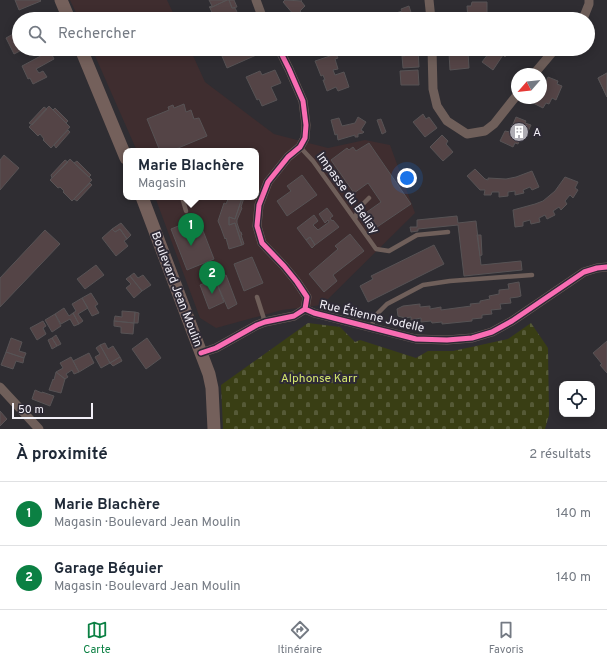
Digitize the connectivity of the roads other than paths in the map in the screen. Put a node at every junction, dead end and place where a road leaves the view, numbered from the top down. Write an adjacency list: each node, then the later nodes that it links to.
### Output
1 (61, 0): 5 (street)
2 (256, 0): 6 (street)
3 (429, 0): 7 (street)
4 (589, 0): 8 (street)
5 (65, 12)
6 (260, 12)
7 (430, 12)
8 (586, 12)
9 (84, 56): 16 (street)
10 (282, 56): 15 (street)
11 (432, 56): 14 (street)
12 (549, 56): 13 (street)
13 (539, 68)
14 (511, 103)
15 (300, 146): 21 (lane, Impasse du Bellay); 26 (street)
16 (123, 151)
17 (369, 198): 21 (lane)
18 (143, 200): 29 (street, Boulevard Jean Moulin)
19 (183, 200): 20 (lane)
20 (186, 211)
21 (355, 219): 22 (lane, Impasse du Bellay)
22 (448, 232)
23 (607, 267): 28 (street, Rue Étienne Jodelle)
24 (532, 275): 28 (lane)
25 (257, 297): 27 (lane)
26 (305, 309): 27 (street); 28 (street, Rue Étienne Jodelle)
27 (265, 322): 29 (street)
28 (371, 327)
29 (201, 353): 32 (street, Boulevard Jean Moulin)
30 (0, 387): 31 (street)
31 (38, 429)
32 (214, 429)

